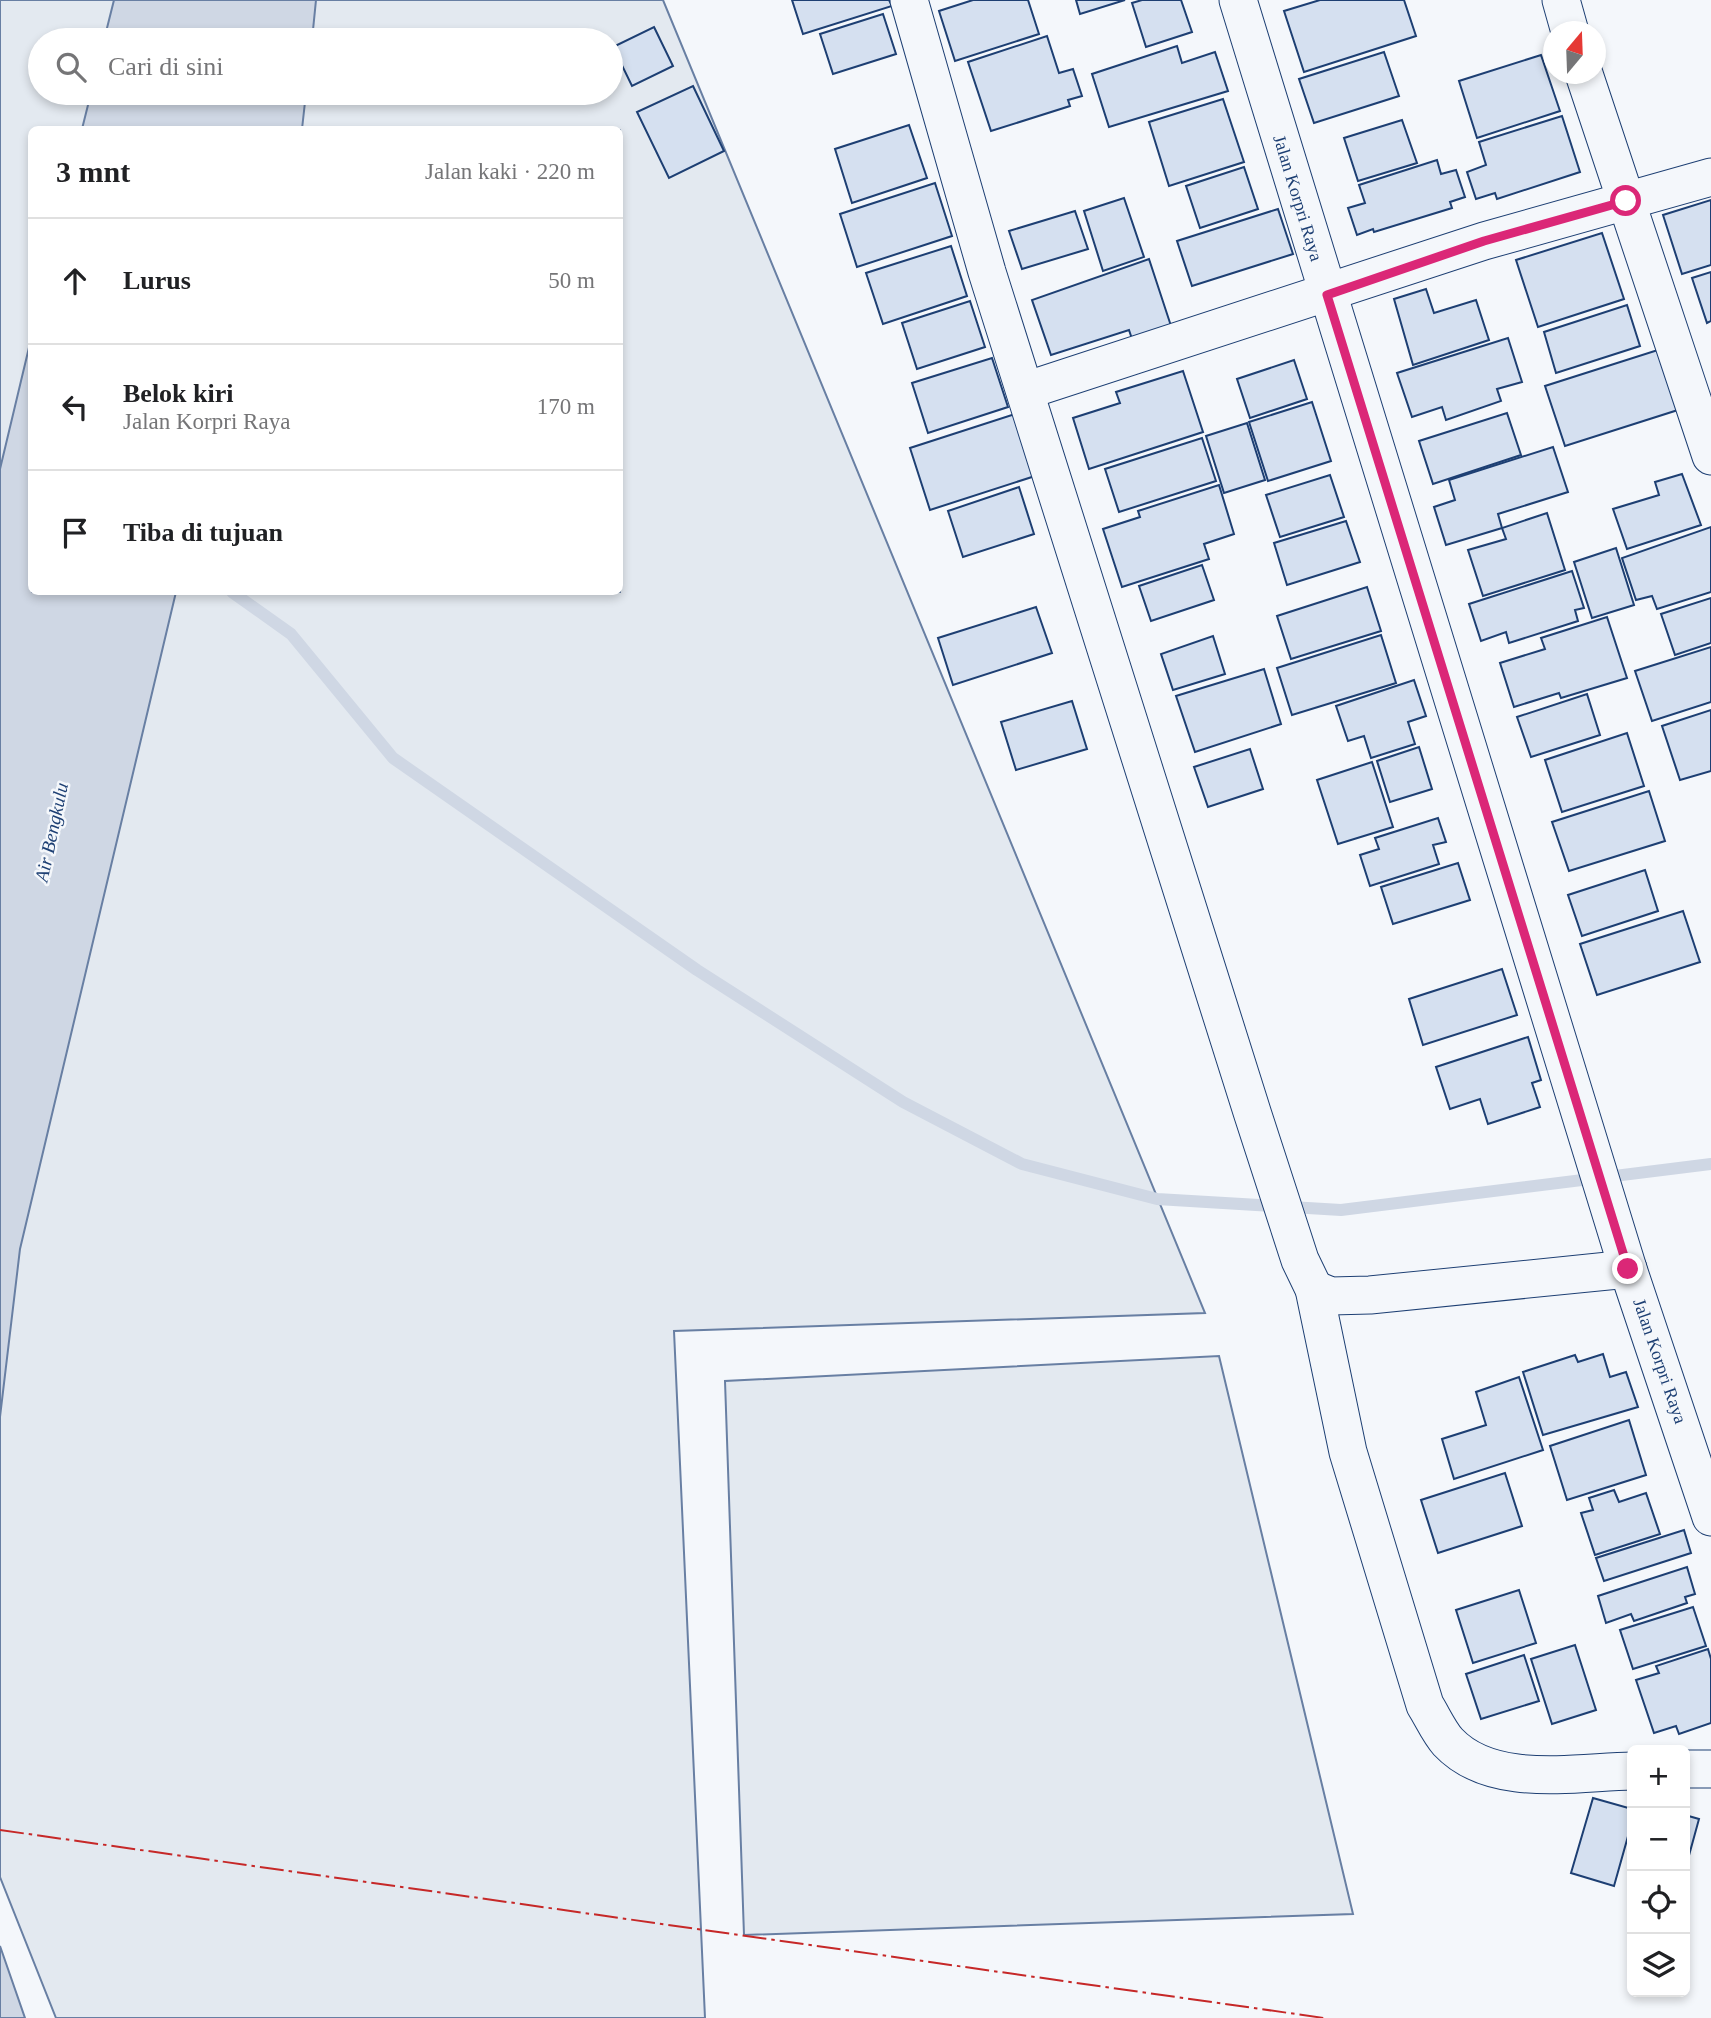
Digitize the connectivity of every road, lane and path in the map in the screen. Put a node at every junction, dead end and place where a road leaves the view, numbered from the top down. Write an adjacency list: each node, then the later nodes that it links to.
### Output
1 (909, 0): 9 (street)
2 (1238, 0): 8 (street, Jalan Korpri Raya)
3 (1561, 0): 4 (street)
4 (1567, 21)
5 (1587, 84): 7 (street)
6 (1711, 177): 7 (street)
7 (1626, 201): 8 (street); 10 (street)
8 (1327, 295): 9 (street); 11 (street, Jalan Korpri Raya)
9 (1025, 391): 12 (street)
10 (1711, 456)
11 (1628, 1269): 12 (street); 13 (street, Jalan Korpri Raya)
12 (1314, 1289): 17 (street)
13 (1704, 1469): 14 (street, Jalan Korpri Raya)
14 (1711, 1517)
15 (1690, 1769): 16 (street)
16 (1711, 1769)
17 (1627, 1771)

